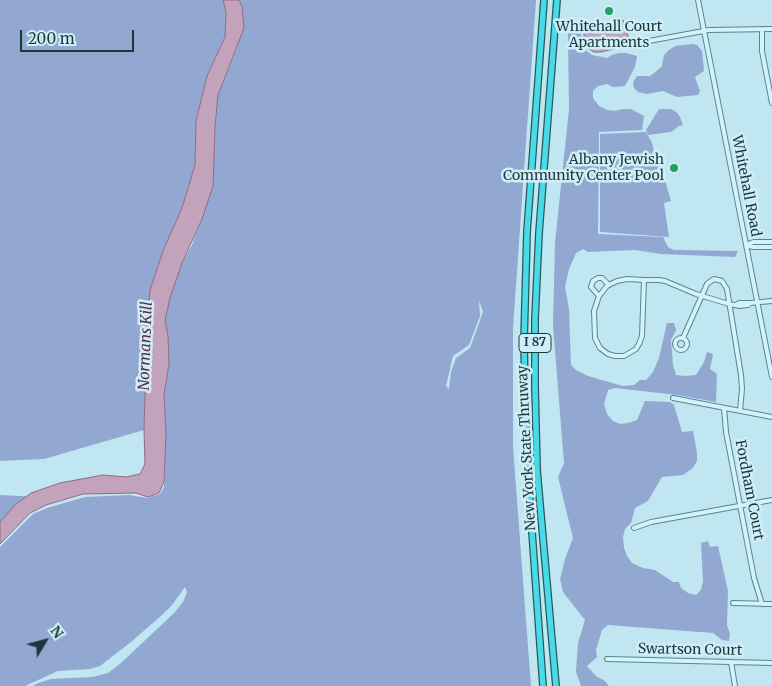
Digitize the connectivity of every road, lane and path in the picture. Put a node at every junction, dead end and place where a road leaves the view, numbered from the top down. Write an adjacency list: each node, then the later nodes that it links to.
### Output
1 (544, 0): 36 (highway, New York State Thruway / I 87)
2 (556, 0): 37 (highway, New York State Thruway / I 87)
3 (698, 0): 6 (street, Whitehall Road)
4 (762, 29): 5 (street); 6 (street); 8 (street)
5 (772, 29)
6 (704, 31): 7 (street); 11 (street, Whitehall Road)
7 (638, 43)
8 (771, 90): 9 (street)
9 (772, 103)
10 (772, 242): 11 (street)
11 (746, 245): 12 (street); 18 (street, Whitehall Road)
12 (772, 247)
13 (644, 280): 14 (street); 15 (street); 16 (street)
14 (609, 285): 15 (street); 15 (street)
15 (598, 296)
16 (702, 296): 19 (street); 19 (street); 20 (street)
17 (772, 300): 18 (street)
18 (757, 301): 19 (street); 21 (street, Whitehall Road)
19 (729, 304): 25 (street)
20 (683, 338)
21 (770, 354): 22 (street, Whitehall Road)
22 (772, 376)
23 (673, 398): 24 (street)
24 (724, 408): 25 (street); 28 (street, Fordham Court)
25 (740, 411): 26 (street)
26 (772, 417)
27 (772, 500): 28 (street)
28 (741, 506): 29 (street); 31 (street, Fordham Court)
29 (634, 528)
30 (733, 603): 31 (street)
31 (762, 604): 32 (street)
32 (772, 604)
33 (607, 659): 34 (street, Swartson Court)
34 (731, 662): 35 (street, Swartson Court); 38 (street)
35 (772, 663)
36 (543, 686)
37 (556, 686)
38 (735, 686)

